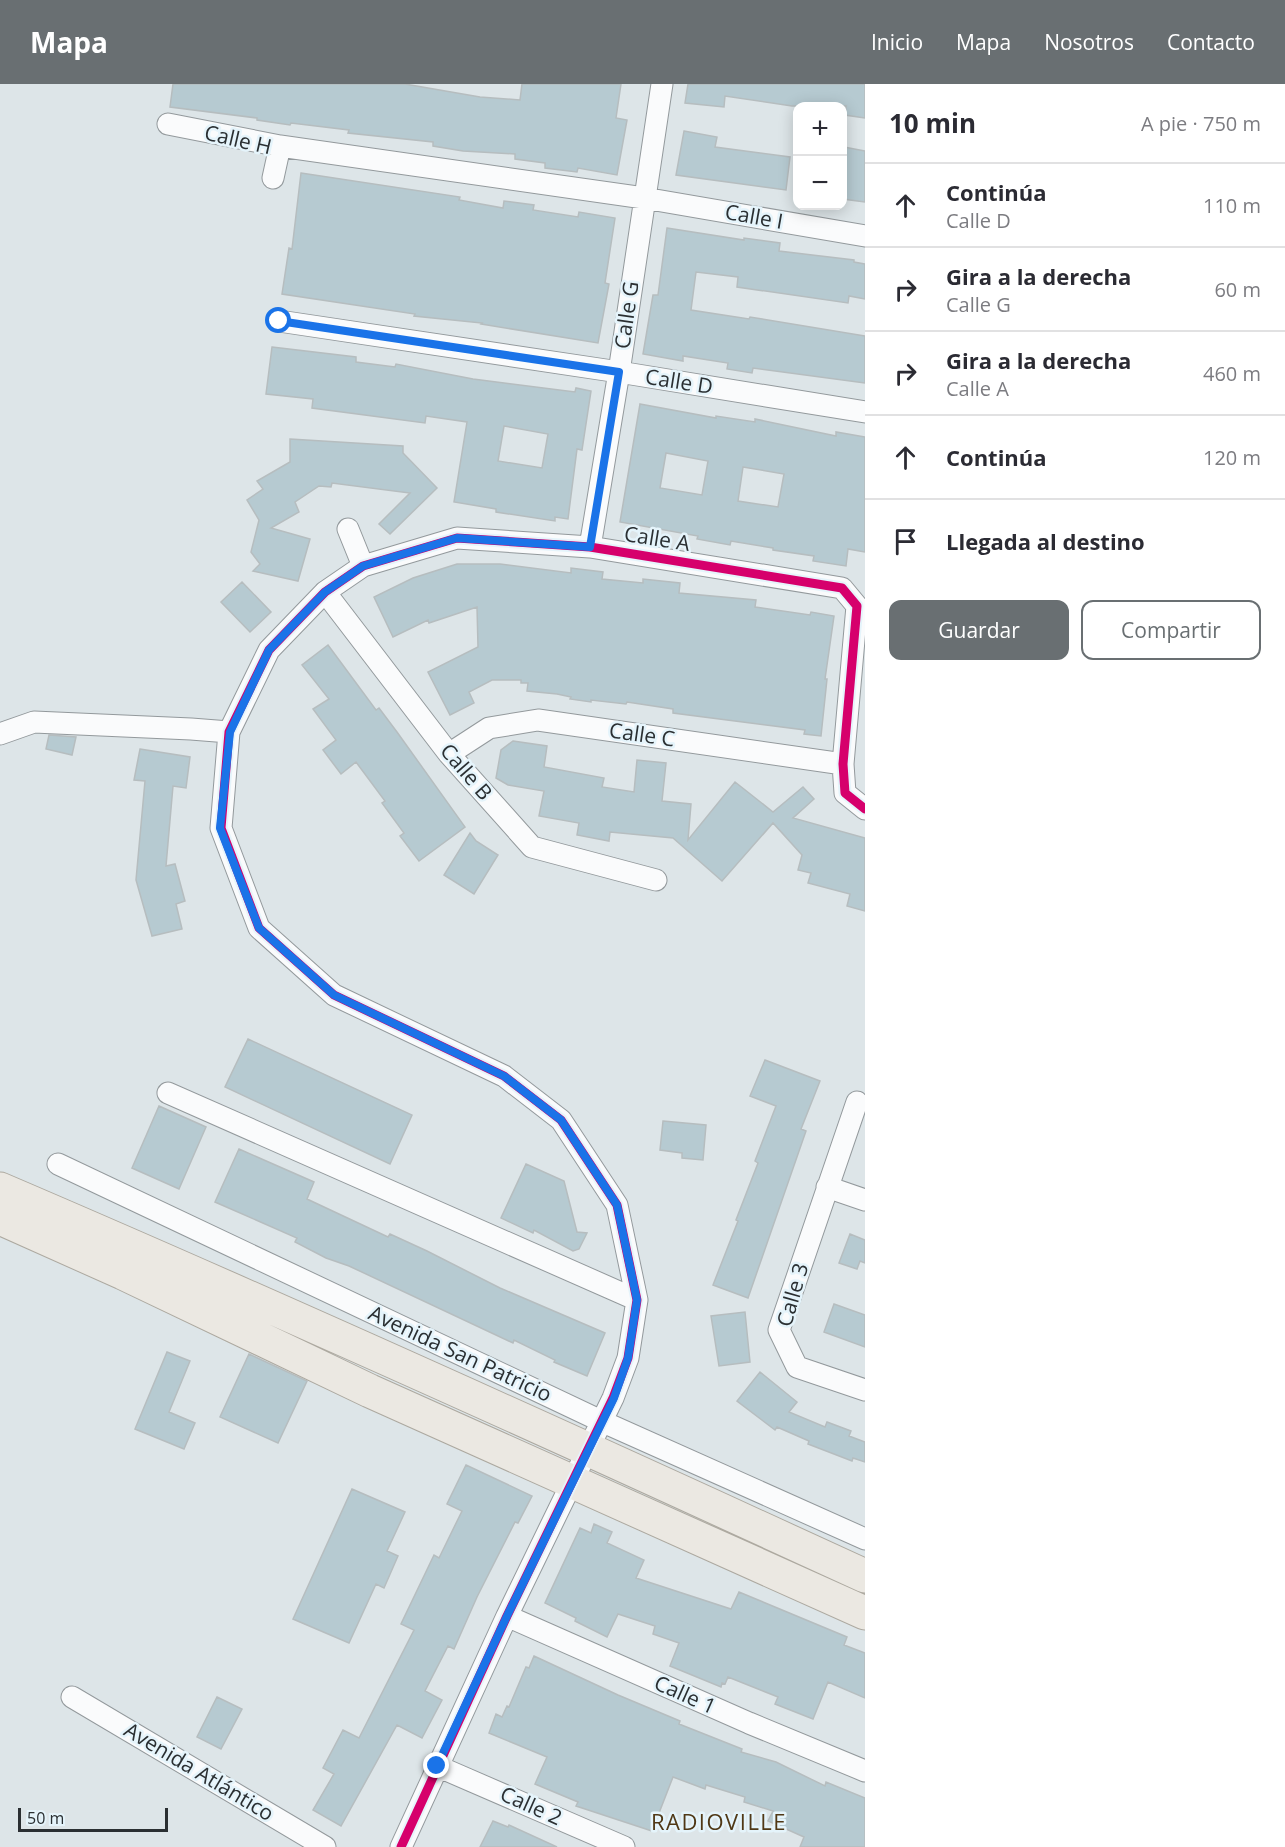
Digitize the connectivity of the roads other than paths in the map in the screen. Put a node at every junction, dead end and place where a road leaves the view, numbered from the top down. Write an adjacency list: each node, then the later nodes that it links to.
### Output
1 (662, 84): 5 (street, Calle G)
2 (168, 124): 3 (street, Calle H)
3 (280, 146): 4 (street, Calle H); 5 (street, Calle I)
4 (273, 178)
5 (644, 198): 6 (street, Calle I); 8 (street, Calle G)
6 (865, 236)
7 (279, 321): 8 (street, Calle D)
8 (619, 372): 9 (street, Calle D); 11 (street, Calle G)
9 (865, 412)
10 (348, 529): 12 (street)
11 (590, 547): 12 (street, Calle A); 17 (street, Calle A)
12 (363, 566): 13 (street, Calle A)
13 (325, 592): 14 (street, Calle A); 16 (street, Calle B)
14 (230, 732): 15 (street); 27 (street, Calle A)
15 (0, 735)
16 (449, 754): 17 (street, Calle C); 19 (street, Calle B)
17 (843, 764): 18 (street, Calle A)
18 (865, 809)
19 (656, 880)
20 (168, 1093): 27 (street)
21 (857, 1102): 23 (street, Calle 3)
22 (58, 1164): 29 (street, Avenida San Patricio)
23 (827, 1187): 25 (street); 28 (street, Calle 3)
24 (0, 1188): 29 (main road)
25 (865, 1200)
26 (0, 1218): 30 (main road)
27 (637, 1300): 29 (street, Calle A)
28 (865, 1390)
29 (595, 1435): 30 (street, Calle A); 31 (street, Avenida San Patricio); 32 (main road)
30 (573, 1482): 33 (main road); 34 (street, Calle A)
31 (865, 1539)
32 (865, 1576)
33 (865, 1612)
34 (507, 1616): 36 (street, Calle A); 37 (street, Calle 1)
35 (72, 1697): 38 (street, Avenida Atlántico)
36 (437, 1766): 39 (street, Calle A); 40 (street, Calle 2)
37 (865, 1771)
38 (325, 1847)
39 (401, 1847)
40 (624, 1847)

